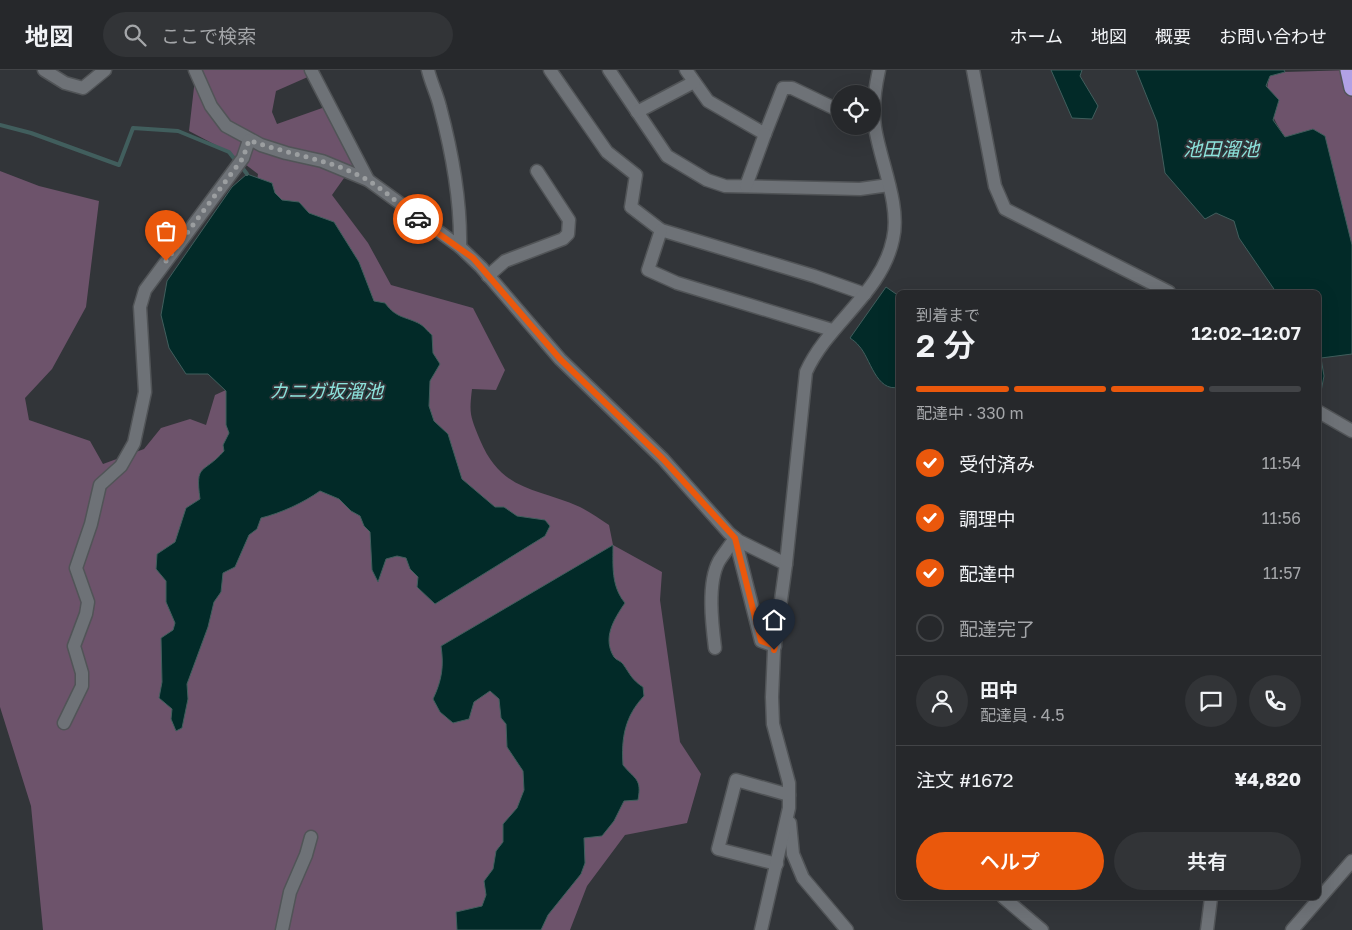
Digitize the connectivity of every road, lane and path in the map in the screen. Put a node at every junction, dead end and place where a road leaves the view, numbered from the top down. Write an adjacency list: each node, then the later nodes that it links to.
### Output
1 (44, 70): 2 (street)
2 (105, 70)
3 (195, 70): 19 (street)
4 (311, 70): 21 (street)
5 (428, 70): 25 (street)
6 (550, 70): 24 (street)
7 (609, 70): 16 (street)
8 (686, 70): 12 (street)
9 (878, 70): 13 (street)
10 (973, 70): 27 (street)
11 (1348, 70): 14 (highway)
12 (694, 82): 16 (street); 17 (street)
13 (876, 85)
14 (1352, 88)
15 (831, 107): 17 (street)
16 (637, 112): 23 (street)
17 (765, 134): 23 (street)
18 (878, 135): 22 (street)
19 (249, 140): 21 (street); 36 (street)
20 (537, 171): 26 (street)
21 (368, 180): 25 (street)
22 (889, 185): 23 (street); 28 (street)
23 (746, 186)
24 (661, 230): 28 (street); 29 (street)
25 (460, 247): 26 (street)
26 (488, 276): 32 (street)
27 (1166, 290)
28 (865, 294): 29 (street)
29 (832, 330): 33 (street)
30 (1321, 413): 31 (street)
31 (1352, 431)
32 (735, 538): 33 (street); 34 (street); 35 (street)
33 (786, 564): 34 (street)
34 (775, 646): 37 (street)
35 (716, 648)
36 (64, 722)
37 (789, 794): 38 (street); 41 (street)
38 (789, 808): 41 (street); 48 (street)
39 (311, 837): 46 (street)
40 (1352, 861): 42 (street)
41 (777, 864): 47 (street)
42 (1321, 897)
43 (1006, 900): 49 (street)
44 (1211, 900): 50 (street)
45 (1318, 900): 51 (street)
46 (282, 930)
47 (761, 930)
48 (847, 930)
49 (1042, 930)
50 (1207, 930)
51 (1292, 930)

